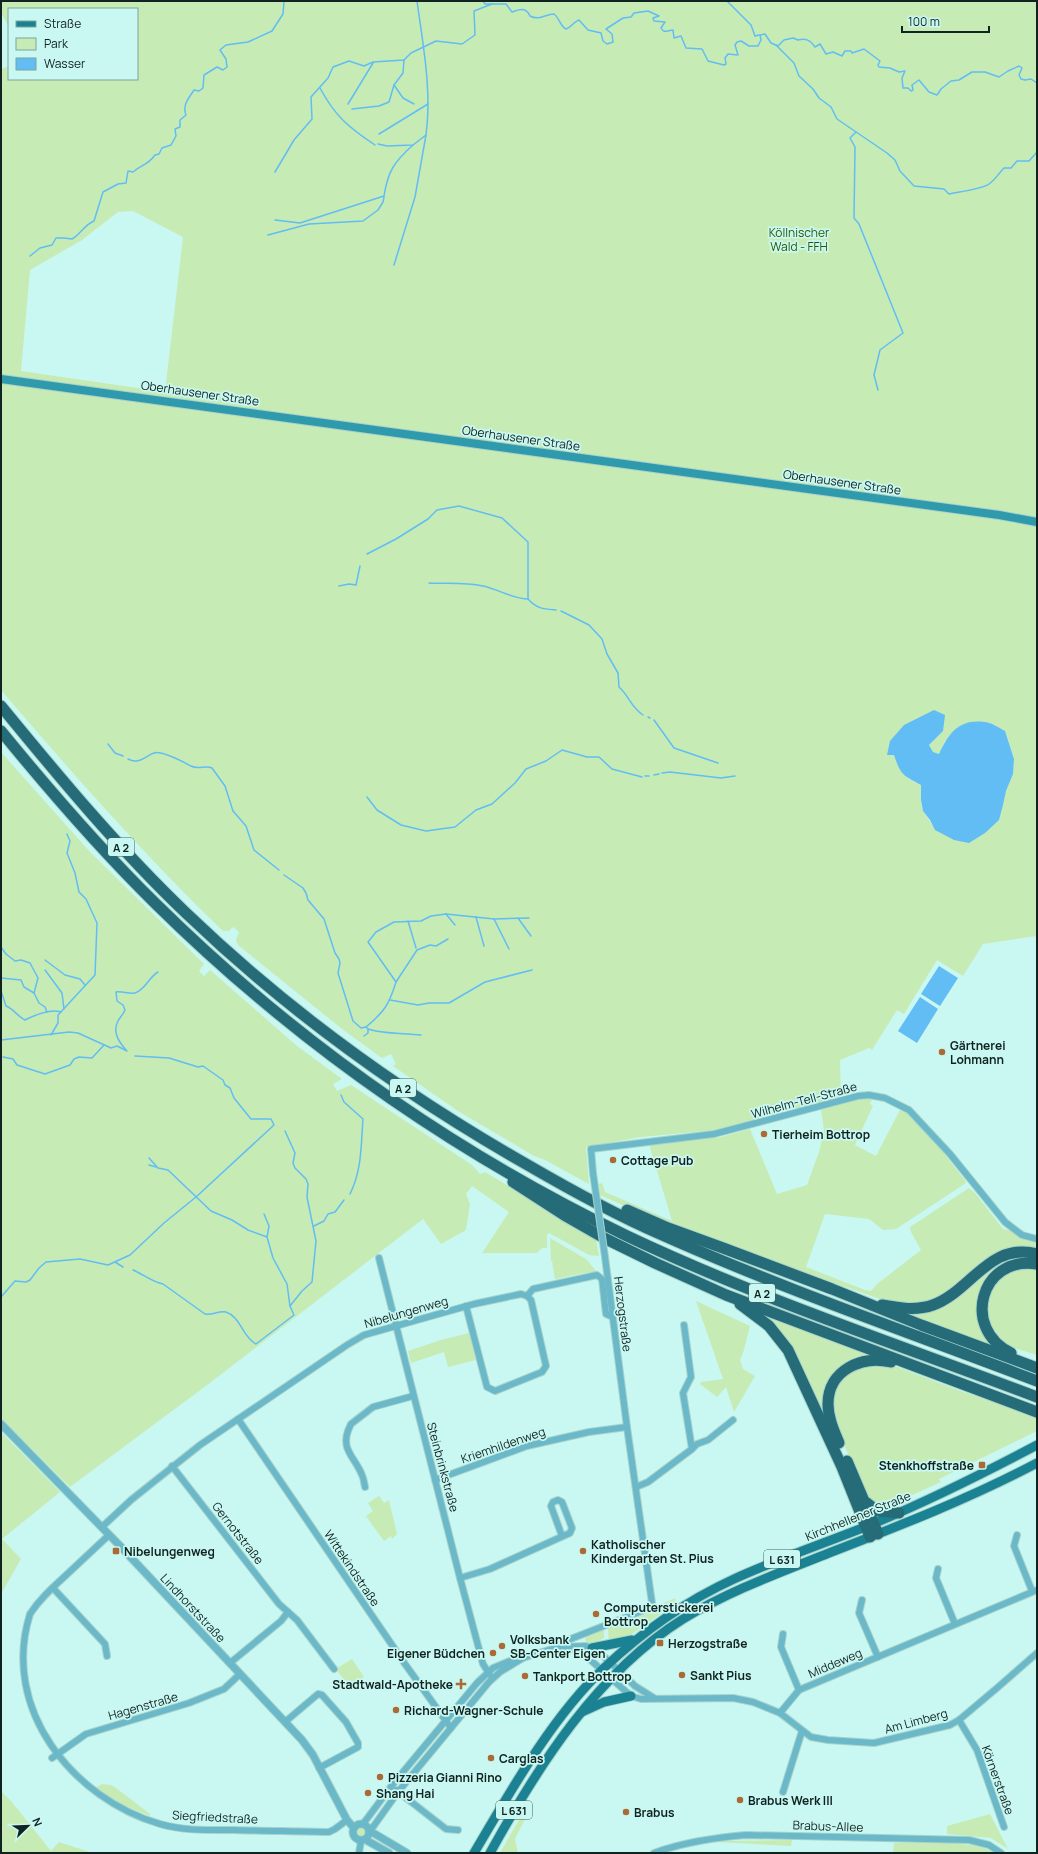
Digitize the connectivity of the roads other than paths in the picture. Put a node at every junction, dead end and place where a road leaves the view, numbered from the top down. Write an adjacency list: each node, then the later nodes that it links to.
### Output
1 (1, 379): 2 (main road, Oberhausener Straße)
2 (1037, 522)
3 (1, 706): 7 (highway, A 2)
4 (1, 731): 6 (highway, A 2)
5 (591, 1149): 8 (street, Wilhelm-Tell-Straße); 16 (street, Herzogstraße, bridge)
6 (497, 1166): 13 (highway); 23 (highway, A 2)
7 (560, 1184): 12 (highway); 21 (highway, A 2)
8 (1037, 1239)
9 (1037, 1254): 12 (highway)
10 (379, 1258): 18 (street, Steinbrinkstraße)
11 (1037, 1264): 19 (highway)
12 (832, 1289): 19 (highway)
13 (726, 1294): 20 (highway); 38 (highway)
14 (527, 1296): 15 (street, Nibelungenweg); 15 (street, Nibelungenweg); 16 (street, Nibelungenweg)
15 (466, 1306): 18 (street, Nibelungenweg)
16 (613, 1317): 28 (street, Herzogstraße)
17 (684, 1325): 30 (street)
18 (397, 1327): 22 (street, Steinbrinkstraße); 25 (street, Nibelungenweg)
19 (1037, 1367)
20 (932, 1373): 24 (highway); 36 (highway)
21 (1037, 1381)
22 (413, 1396): 33 (street, Steinbrinkstraße); 34 (street)
23 (1037, 1397)
24 (1037, 1412)
25 (238, 1419): 32 (street, Nibelungenweg); 76 (street, Wittekindstraße)
26 (733, 1420): 30 (street)
27 (1, 1424): 39 (street, Lindhorststraße)
28 (627, 1428): 33 (street, Kriemhildenweg); 35 (street, Herzogstraße)
29 (1037, 1445): 37 (main road, Kirchhellener Straße / L 631)
30 (692, 1449): 35 (street)
31 (1036, 1464): 43 (main road, Kirchhellener Straße / L 631)
32 (172, 1466): 39 (street, Nibelungenweg); 49 (street, Gernotstraße)
33 (435, 1480): 45 (street, Steinbrinkstraße)
34 (365, 1487)
35 (636, 1487): 54 (street, Herzogstraße)
36 (865, 1500): 37 (highway); 38 (highway)
37 (899, 1513): 38 (main road, Kirchhellener Straße / L 631)
38 (870, 1525): 43 (highway); 52 (main road, Kirchhellener Straße / L 631)
39 (102, 1527): 40 (street, Lindhorststraße)
40 (109, 1535): 46 (street); 61 (street, Lindhorststraße)
41 (1017, 1535): 47 (street, Middeweg)
42 (562, 1536): 42 (street); 45 (street)
43 (874, 1536): 64 (main road, Kirchhellener Straße / L 631)
44 (938, 1569): 50 (street)
45 (460, 1578): 65 (street, Steinbrinkstraße)
46 (53, 1588): 53 (street); 57 (street)
47 (1035, 1590): 50 (street, Middeweg)
48 (862, 1600): 58 (street, Middeweg)
49 (288, 1612): 61 (street); 62 (street, Gernotstraße)
50 (955, 1624): 58 (street, Middeweg)
51 (783, 1634): 69 (street, Middeweg)
52 (636, 1640): 55 (main road); 60 (main road, Kirchhellener Straße / L 631)
53 (17, 1645)
54 (564, 1646): 55 (street); 59 (street); 63 (street)
55 (592, 1648): 60 (street)
56 (1037, 1653): 74 (street, Am Limberg)
57 (107, 1656)
58 (878, 1657): 69 (street, Middeweg)
59 (523, 1658): 65 (street); 67 (street)
60 (609, 1662): 63 (main road, Kirchhellener Straße / L 631); 64 (street)
61 (230, 1663): 66 (street, Lindhorststraße)
62 (334, 1669)
63 (602, 1669): 68 (street); 94 (main road, Kirchhellener Straße / L 631)
64 (619, 1671): 68 (main road, Kirchhellener Straße / L 631); 71 (street)
65 (488, 1672): 67 (street, Steinbrinkstraße); 76 (street)
66 (240, 1674): 75 (street, Lindhorststraße); 79 (street, Hagenstraße)
67 (492, 1678): 77 (street)
68 (611, 1678): 70 (street); 73 (main road, Kirchhellener Straße / L 631)
69 (799, 1690): 72 (street, Middeweg)
70 (631, 1696): 71 (street, Am Limberg); 73 (main road)
71 (654, 1698): 72 (street, Am Limberg)
72 (780, 1713): 78 (street, Am Limberg)
73 (579, 1714): 95 (main road, Kirchhellener Straße / L 631)
74 (959, 1720): 78 (street, Am Limberg); 86 (street, Körnerstraße)
75 (285, 1722): 80 (street, Lindhorststraße); 80 (street)
76 (445, 1722): 77 (street, Wittekindstraße); 81 (street)
77 (451, 1728): 82 (street)
78 (802, 1732): 83 (street)
79 (50, 1756): 84 (street, Siegfriedstraße)
80 (320, 1768): 84 (street, Lindhorststraße)
81 (391, 1787): 82 (street); 85 (street)
82 (398, 1792): 88 (street); 89 (street)
83 (783, 1792)
84 (347, 1820): 87 (street, Lindhorststraße)
85 (363, 1824): 87 (street); 88 (street)
86 (1004, 1827)
87 (354, 1828): 90 (street)
88 (370, 1830): 90 (street); 93 (street)
89 (458, 1830)
90 (363, 1840): 91 (street); 92 (street)
91 (359, 1853)
92 (389, 1853)
93 (407, 1853)
94 (474, 1853)
95 (490, 1853)
96 (654, 1853): 97 (street, Brabus-Allee)
97 (1001, 1853)

